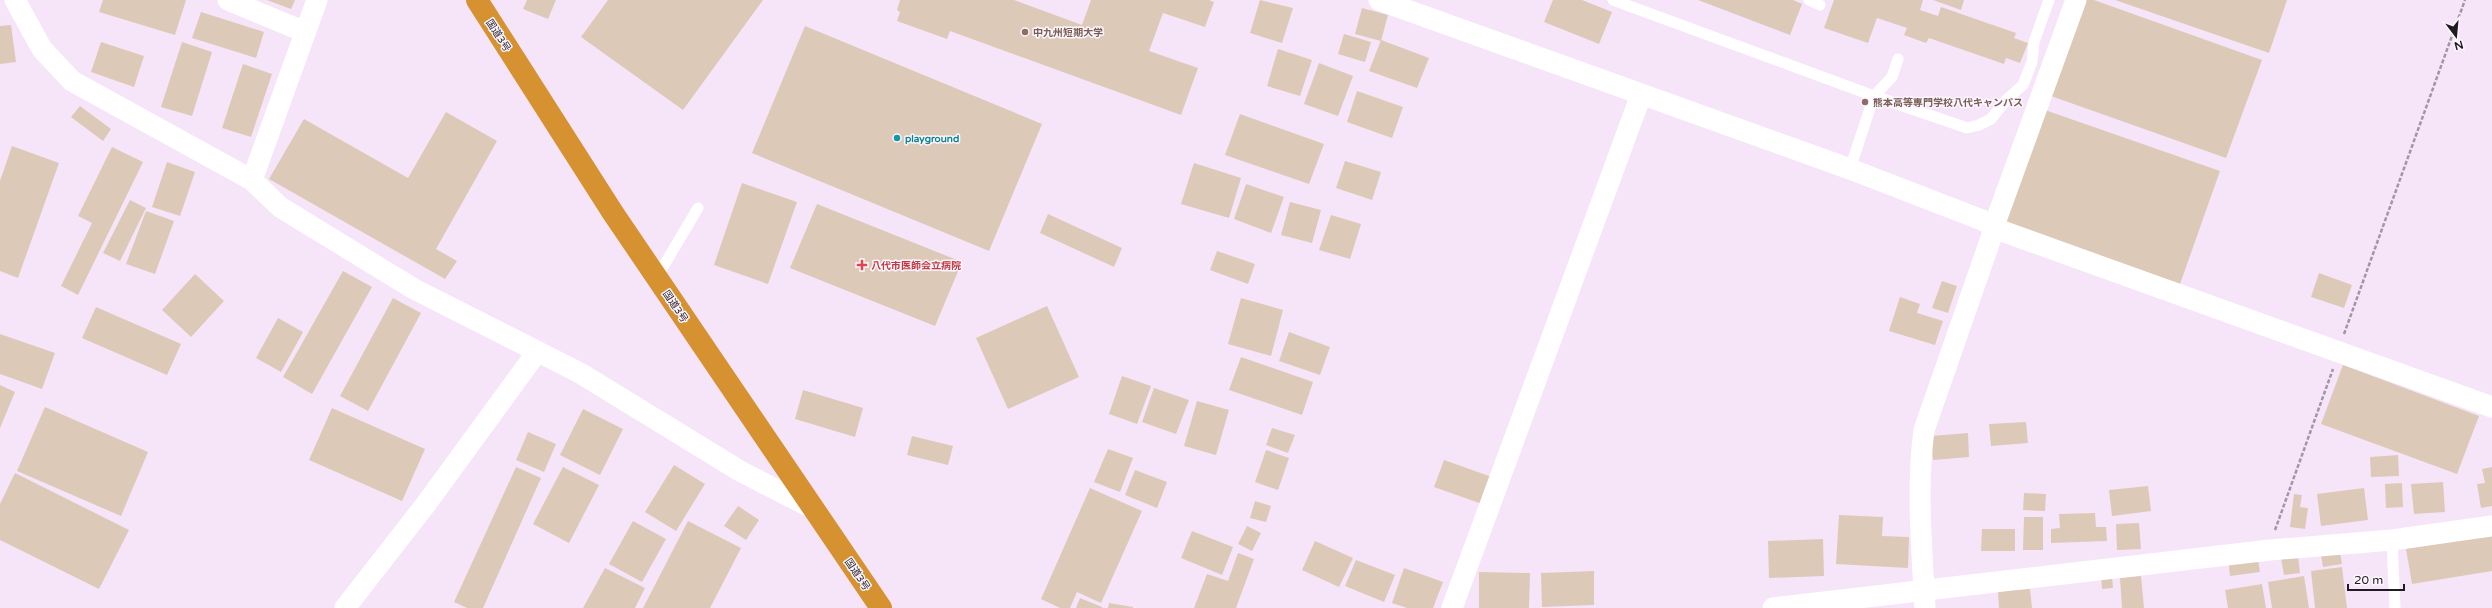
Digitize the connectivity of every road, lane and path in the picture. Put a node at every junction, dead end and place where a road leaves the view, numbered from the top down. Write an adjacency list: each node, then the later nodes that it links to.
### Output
1 (15, 0): 17 (street)
2 (228, 0): 12 (street)
3 (317, 0): 12 (street)
4 (477, 0): 20 (highway, 国道3号)
5 (1379, 0): 14 (street)
6 (1613, 0): 15 (lane)
7 (1809, 0): 11 (lane)
8 (2049, 0): 15 (lane)
9 (2076, 0): 19 (street)
10 (2465, 0): 21 (path)
11 (1820, 5)
12 (306, 32): 17 (street)
13 (1898, 59): 15 (lane)
14 (1641, 95): 16 (street); 31 (street)
15 (1874, 96): 16 (lane)
16 (1850, 169): 19 (street)
17 (252, 180): 22 (street)
18 (698, 208): 20 (lane)
19 (1994, 226): 21 (street); 28 (street)
20 (657, 277): 24 (highway, 国道3号)
21 (2340, 351): 23 (street); 27 (path)
22 (537, 352): 24 (street); 29 (street)
23 (2492, 407)
24 (814, 509): 30 (highway, 国道3号)
25 (2492, 526): 26 (street)
26 (2392, 540): 27 (street); 33 (lane)
27 (2270, 550): 28 (street)
28 (1924, 600): 32 (street)
29 (345, 608)
30 (880, 608)
31 (1452, 608)
32 (1773, 608)
33 (2394, 608)

